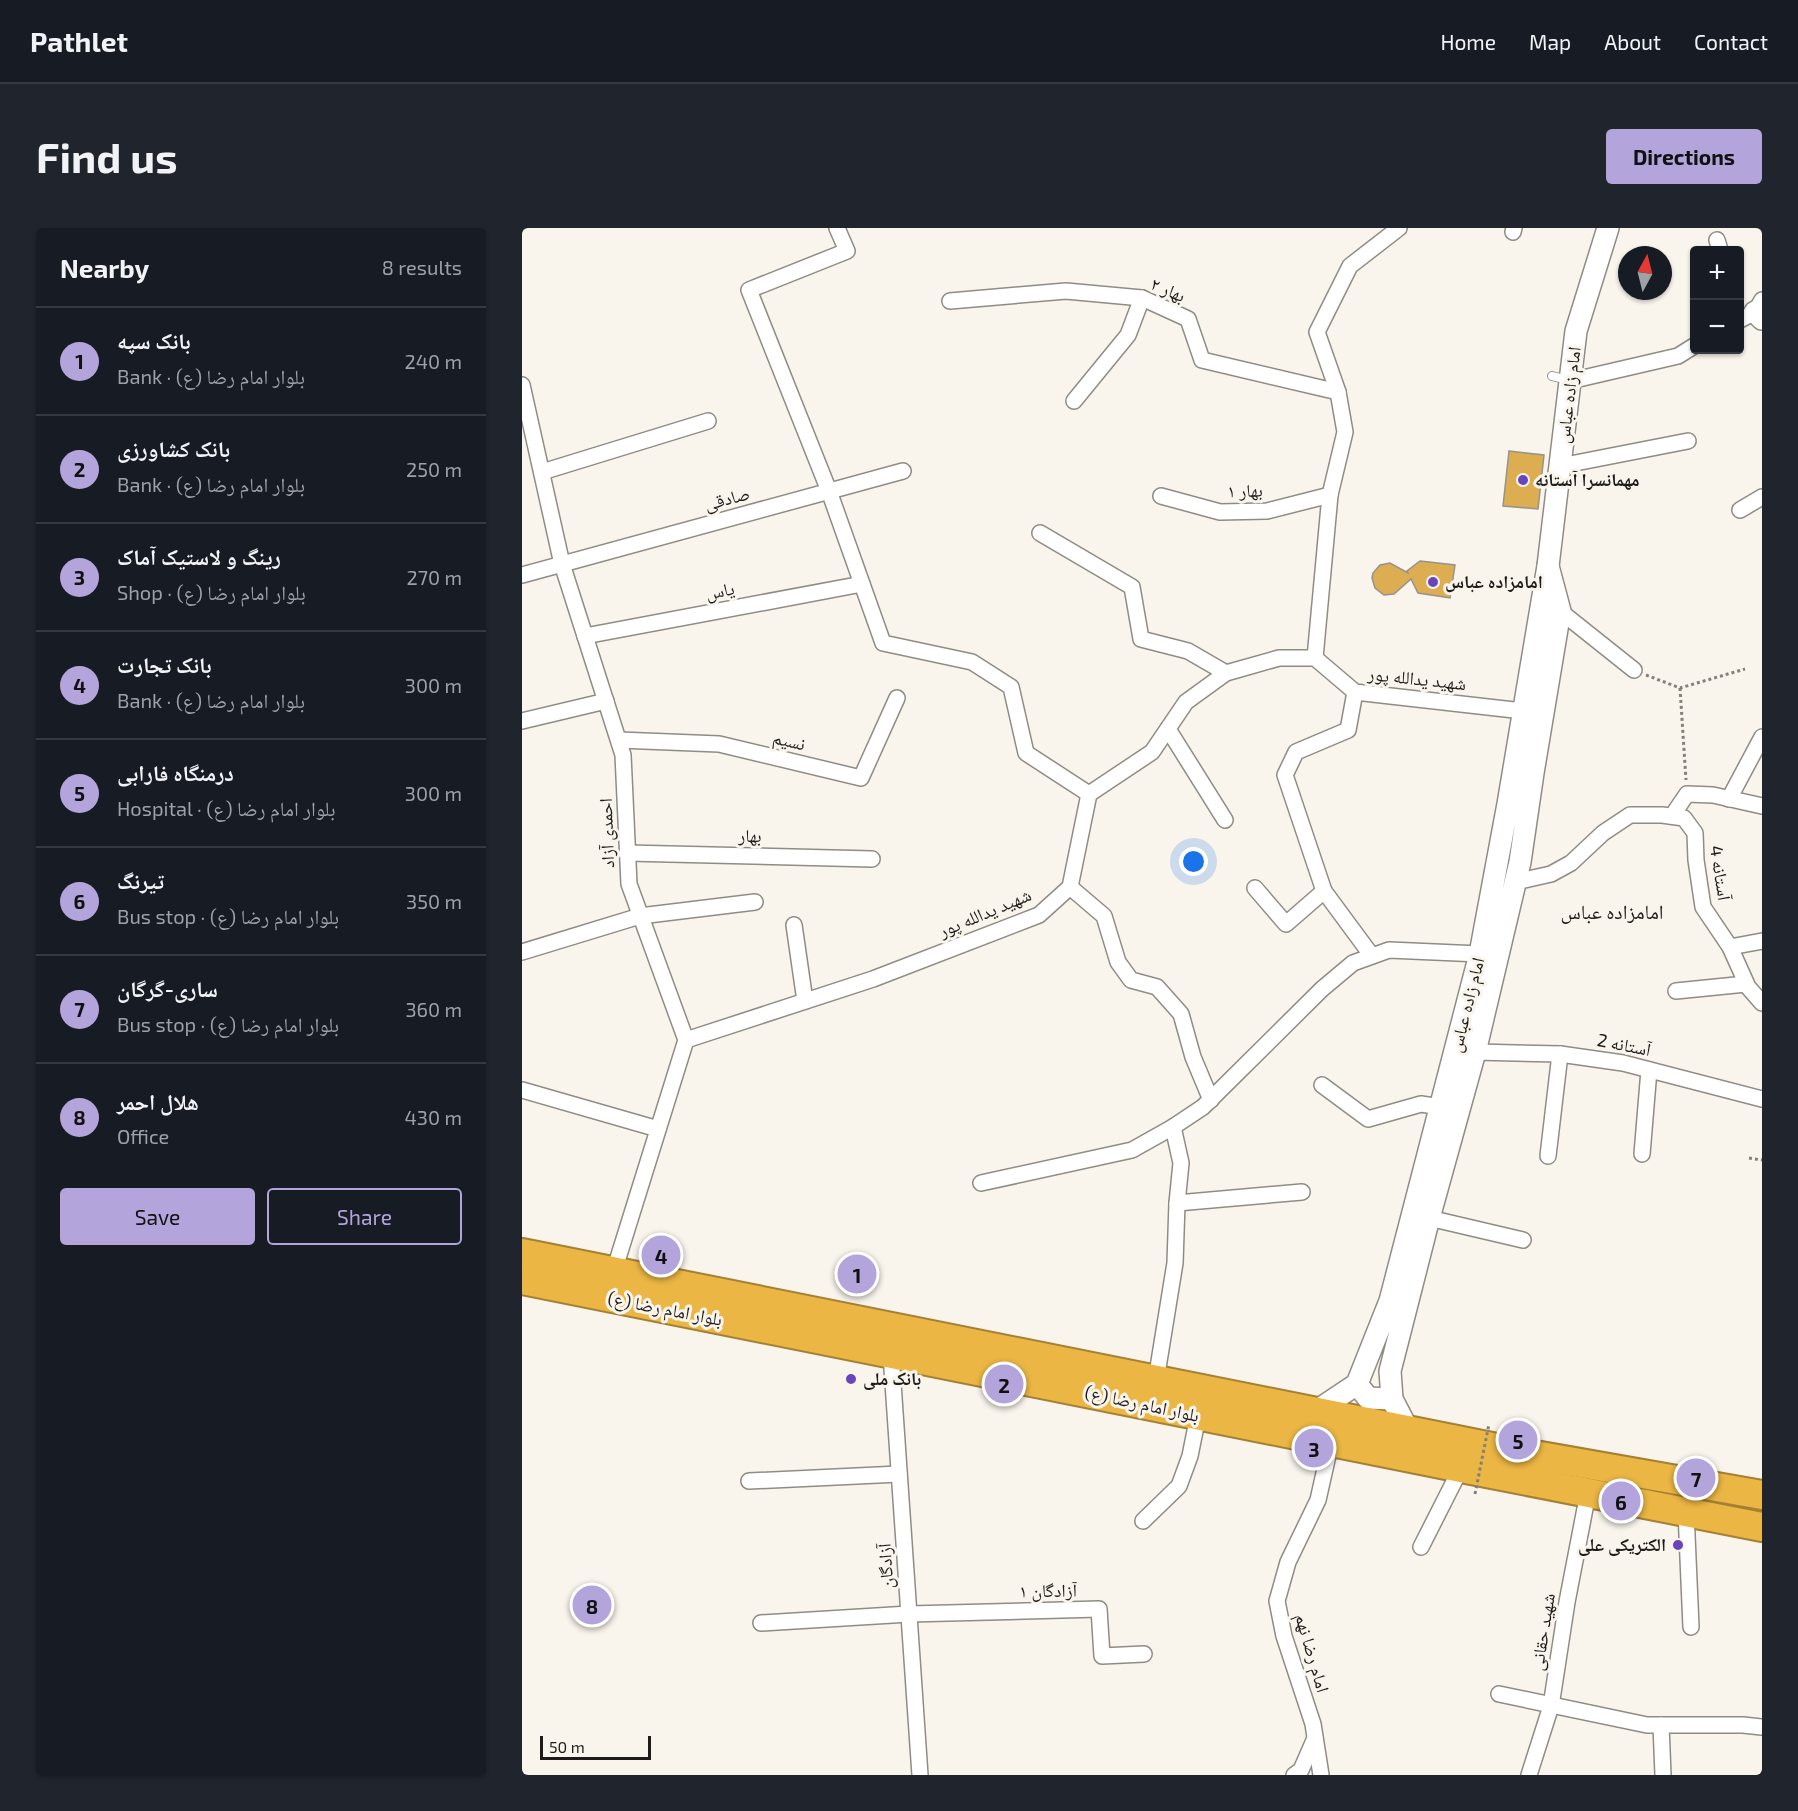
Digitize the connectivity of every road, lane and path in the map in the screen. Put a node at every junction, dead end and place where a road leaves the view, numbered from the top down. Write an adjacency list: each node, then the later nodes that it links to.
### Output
1 (837, 228): 16 (street)
2 (1399, 228): 9 (street)
3 (1608, 228): 7 (street, امام زاده عباس)
4 (1142, 298): 5 (street, بهار ۲); 9 (street, بهار ۲); 10 (street)
5 (950, 301)
6 (1690, 349): 7 (street)
7 (1561, 378): 13 (street, امام زاده عباس)
8 (522, 385): 15 (street, احمدی آزاد)
9 (1338, 392): 17 (street)
10 (1074, 401)
11 (708, 421): 15 (street)
12 (1688, 441): 13 (street)
13 (1560, 466): 23 (street, امام زاده عباس)
14 (903, 471): 16 (street, صادقی)
15 (542, 472): 22 (street, احمدی آزاد)
16 (829, 491): 22 (street, صادقی); 25 (street)
17 (1330, 495): 18 (street, بهار ۱); 28 (street)
18 (1161, 496)
19 (1762, 497): 20 (street)
20 (1740, 510)
21 (1040, 533): 31 (street)
22 (562, 564): 24 (street, صادقی); 27 (street, احمدی آزاد)
23 (1548, 566): 26 (street, امام زاده عباس); 36 (street, امام زاده عباس)
24 (522, 575)
25 (862, 584): 27 (street, یاس); 41 (street)
26 (1560, 611): 30 (street); 49 (street, امام زاده عباس)
27 (585, 636): 35 (street, احمدی آزاد)
28 (1316, 658): 31 (street); 33 (street, شهید یدالله پور)
29 (1745, 669): 32 (path)
30 (1634, 670): 32 (path)
31 (1226, 673): 38 (street)
32 (1680, 688): 42 (path)
33 (1355, 692): 36 (street, شهید یدالله پور); 52 (street)
34 (897, 698): 40 (street, نسیم)
35 (606, 701): 37 (street); 40 (street, احمدی آزاد)
36 (1523, 711): 59 (street, امام زاده عباس)
37 (522, 721)
38 (1168, 729): 41 (street); 46 (street)
39 (1762, 737): 43 (street)
40 (619, 740): 47 (street, احمدی آزاد)
41 (1089, 794): 50 (street)
42 (1688, 794): 43 (street); 45 (street)
43 (1729, 799): 44 (street)
44 (1762, 806)
45 (1672, 816): 49 (street); 57 (street, آستانه 4)
46 (1225, 820)
47 (627, 853): 48 (street, بهار); 54 (street, احمدی آزاد)
48 (872, 859)
49 (1515, 882): 66 (street, امام زاده عباس)
50 (1070, 887): 63 (street, شهید یدالله پور); 72 (street)
51 (1255, 888): 52 (street)
52 (1324, 891): 60 (street)
53 (755, 902): 54 (street)
54 (640, 916): 58 (street); 65 (street, احمدی آزاد)
55 (794, 925): 63 (street)
56 (1762, 941): 57 (street)
57 (1730, 947): 61 (street, آستانه 4)
58 (522, 952)
59 (1480, 954): 60 (street); 73 (street, امام زاده عباس)
60 (1372, 956): 72 (street)
61 (1746, 984): 62 (street); 64 (street, آستانه 4)
62 (1676, 991)
63 (806, 1001): 65 (street, شهید یدالله پور)
64 (1762, 1003)
65 (686, 1040): 75 (street)
66 (1475, 1052): 67 (street, آستانه 2); 83 (street, امام زاده عباس)
67 (1560, 1054): 68 (street, آستانه 2); 77 (street)
68 (1649, 1070): 71 (street, آستانه 2); 76 (street)
69 (1322, 1085): 73 (street)
70 (522, 1090): 75 (street)
71 (1762, 1099)
72 (1211, 1100): 74 (street)
73 (1441, 1107): 90 (street, امام زاده عباس)
74 (1173, 1127): 80 (street); 82 (street)
75 (658, 1129): 86 (street)
76 (1642, 1155)
77 (1548, 1156)
78 (1749, 1158): 79 (path)
79 (1762, 1160)
80 (981, 1183)
81 (1302, 1192): 82 (street)
82 (1177, 1203): 89 (street)
83 (1429, 1218): 84 (street); 91 (street, امام زاده عباس)
84 (1523, 1240)
85 (522, 1253): 86 (highway, بلوار امام رضا (ع))
86 (614, 1271): 89 (highway, بلوار امام رضا (ع))
87 (522, 1280): 88 (highway, بلوار امام رضا (ع))
88 (891, 1354): 93 (highway, بلوار امام رضا (ع)); 98 (street, آزادگان)
89 (1156, 1380): 92 (highway, بلوار امام رضا (ع))
90 (1357, 1384): 91 (street); 92 (street)
91 (1392, 1399): 95 (street, امام زاده عباس)
92 (1315, 1412): 95 (highway, بلوار امام رضا (ع))
93 (1198, 1416): 96 (highway, بلوار امام رضا (ع)); 104 (street)
94 (1489, 1424): 101 (path, bridge)
95 (1408, 1430): 102 (highway, بلوار امام رضا (ع))
96 (1331, 1442): 97 (highway, بلوار امام رضا (ع)); 115 (street, امام رضا نهم)
97 (1461, 1468): 100 (highway, بلوار امام رضا (ع)); 106 (street)
98 (899, 1474): 99 (street); 107 (street, آزادگان)
99 (749, 1481)
100 (1588, 1493): 103 (highway, بلوار امام رضا (ع)); 112 (street, شهید حقانی)
101 (1475, 1494)
102 (1762, 1495)
103 (1686, 1512): 105 (highway, بلوار امام رضا (ع)); 109 (street)
104 (1143, 1521)
105 (1762, 1527)
106 (1421, 1547)
107 (909, 1614): 108 (street); 110 (street, آزادگان ۱); 116 (street, آزادگان)
108 (761, 1623)
109 (1691, 1627)
110 (1144, 1654)
111 (1499, 1694): 112 (street)
112 (1551, 1706): 113 (street); 119 (street, شهید حقانی)
113 (1661, 1725): 114 (street); 120 (street)
114 (1762, 1726)
115 (1315, 1738): 117 (street); 118 (street, امام رضا نهم)
116 (920, 1775)
117 (1294, 1775)
118 (1321, 1775)
119 (1529, 1775)
120 (1663, 1775)

